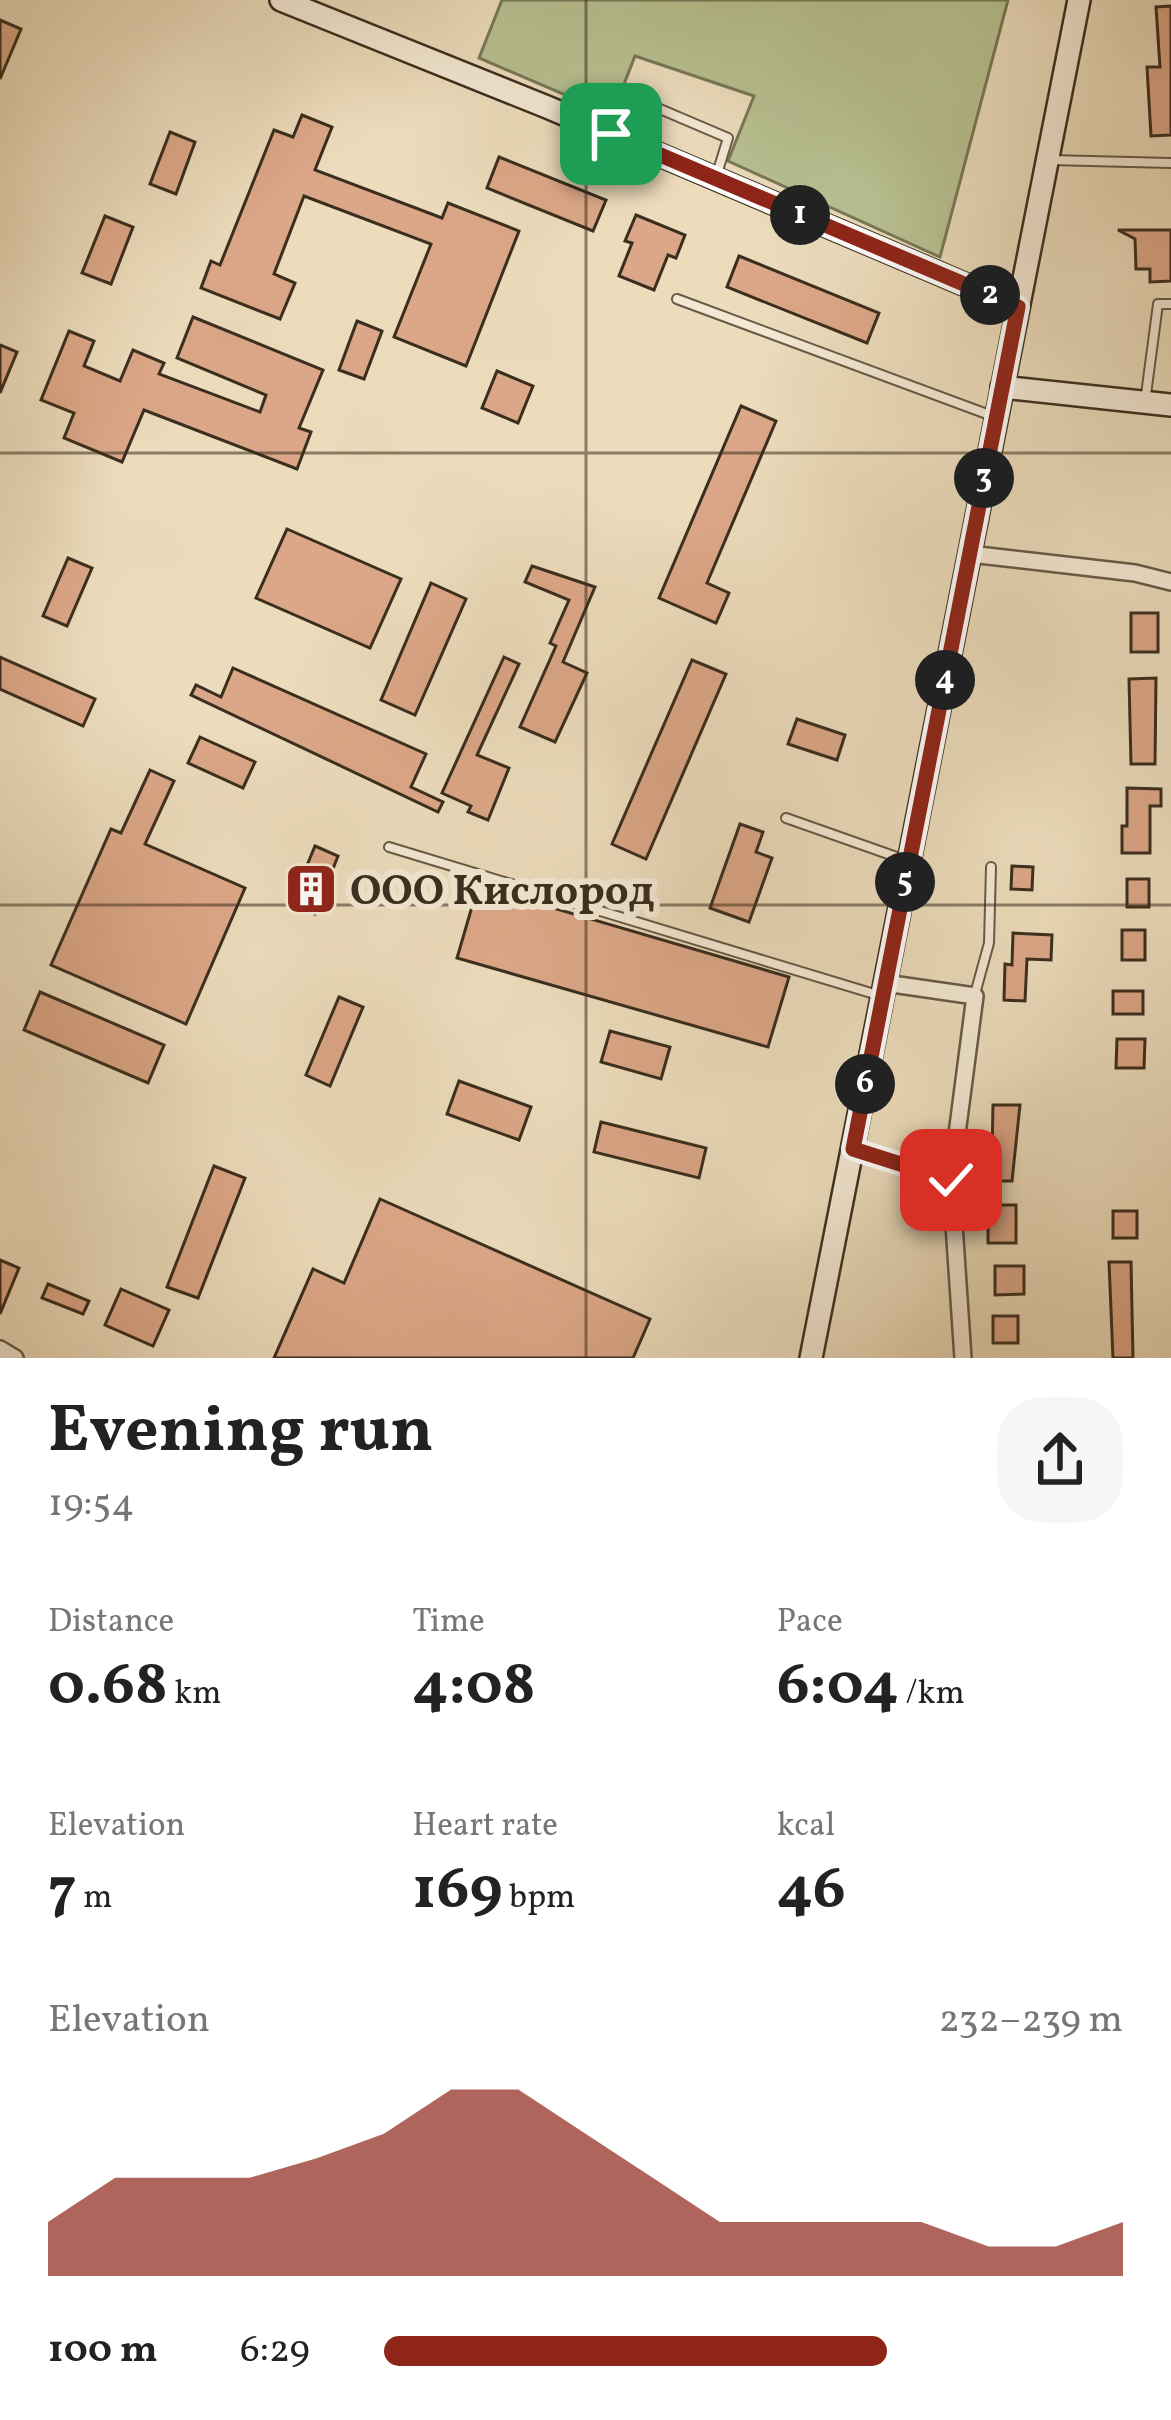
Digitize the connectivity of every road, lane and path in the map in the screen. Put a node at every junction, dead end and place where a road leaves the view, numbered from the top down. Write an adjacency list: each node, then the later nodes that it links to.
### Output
1 (281, 0): 3 (main road)
2 (1079, 0): 4 (main road)
3 (611, 134): 6 (main road); 6 (lane)
4 (1047, 160): 5 (lane); 9 (main road)
5 (1171, 163)
6 (715, 179): 9 (main road)
7 (677, 299): 13 (lane)
8 (1171, 304): 11 (lane)
9 (1018, 307): 10 (main road)
10 (1002, 387): 11 (main road); 13 (main road)
11 (1145, 402): 12 (main road)
12 (1171, 405)
13 (996, 417): 14 (main road)
14 (970, 554): 15 (street); 18 (main road)
15 (1170, 581)
16 (786, 818): 18 (lane)
17 (389, 848): 20 (lane)
18 (909, 861): 20 (main road)
19 (991, 867): 21 (lane)
20 (884, 990): 21 (street); 22 (main road)
21 (975, 996): 23 (street)
22 (853, 1149): 23 (street); 26 (main road)
23 (951, 1180): 27 (street)
24 (0, 1349): 25 (street)
25 (14, 1358)
26 (811, 1358)
27 (962, 1358)

